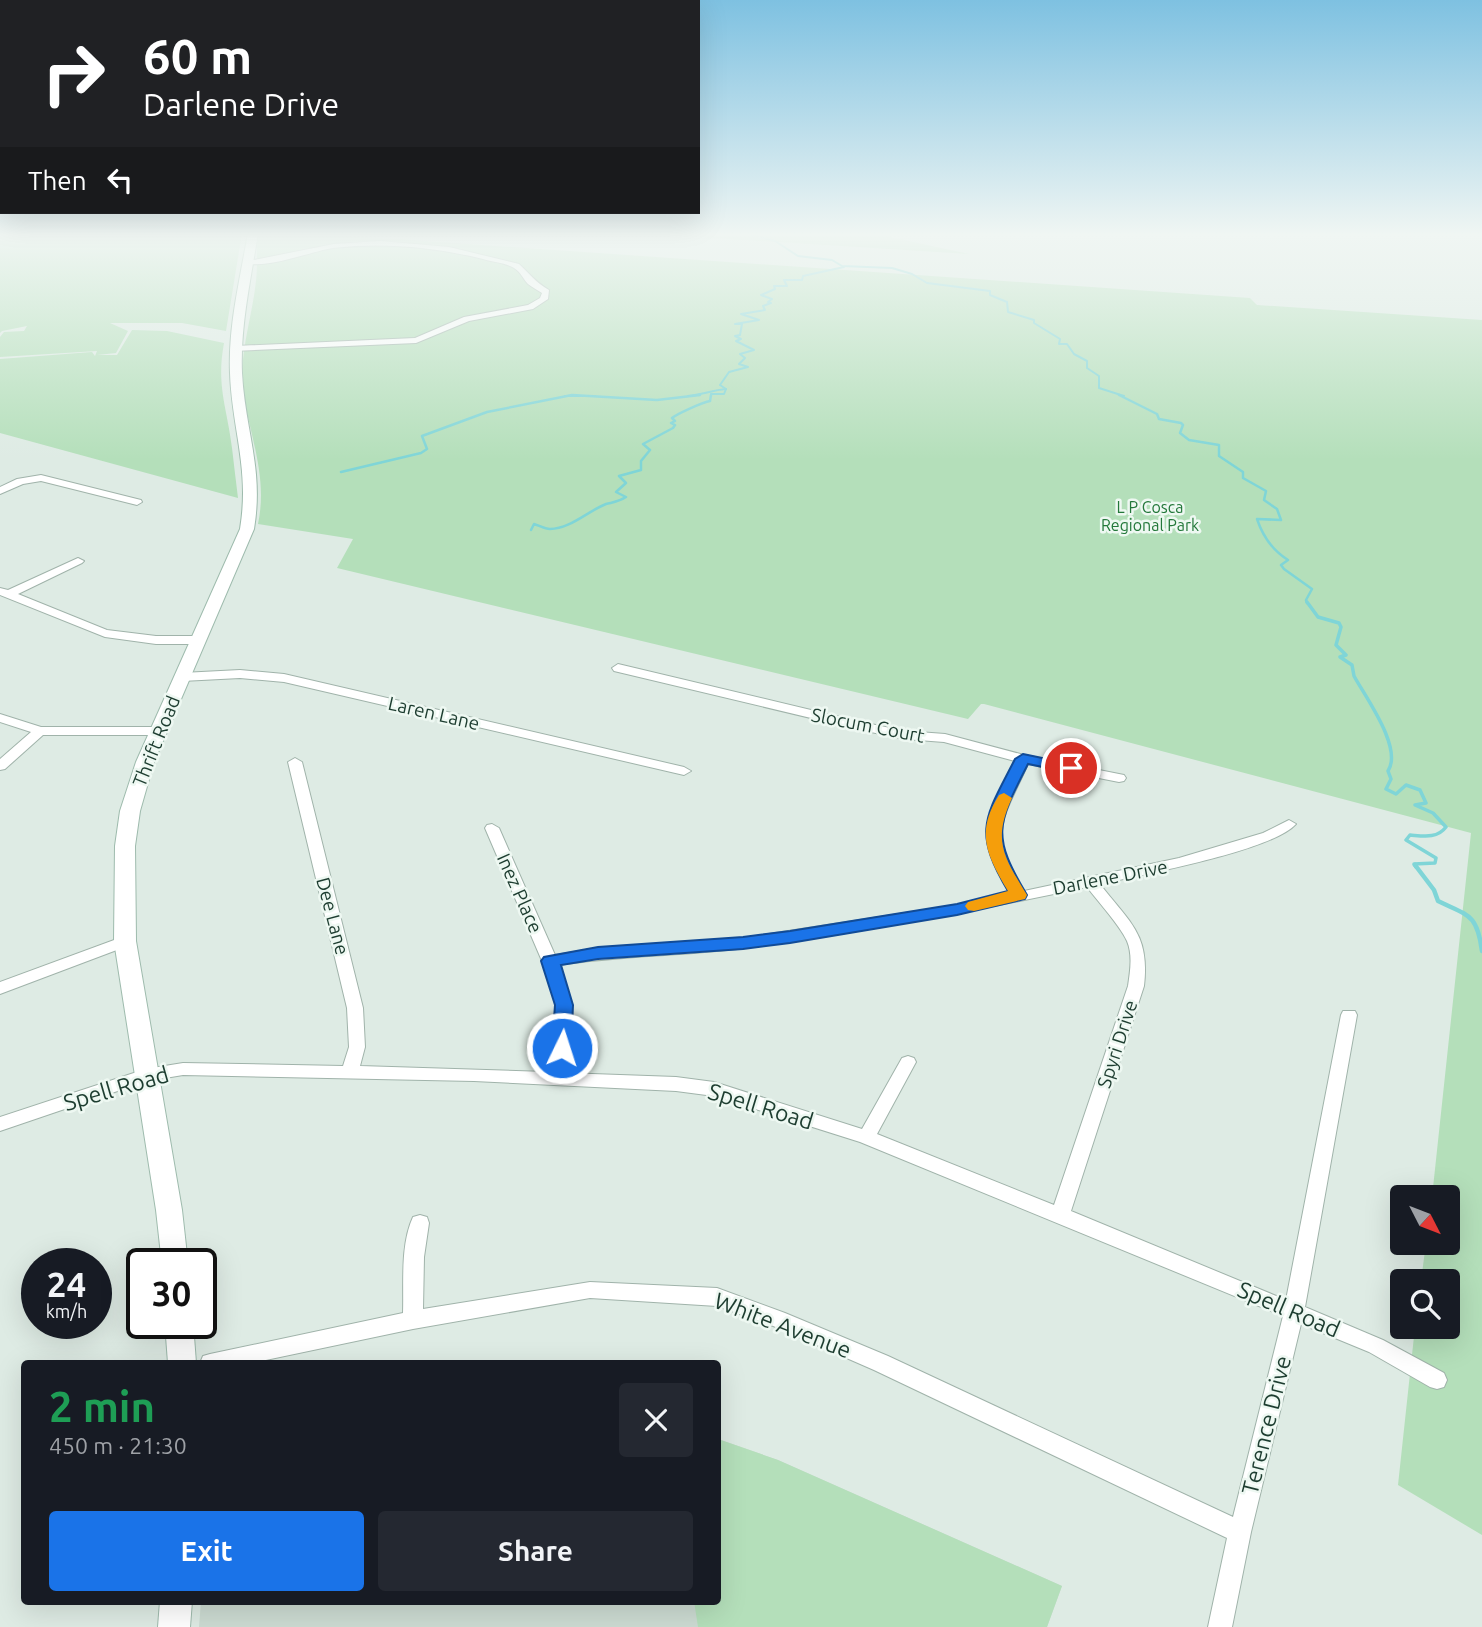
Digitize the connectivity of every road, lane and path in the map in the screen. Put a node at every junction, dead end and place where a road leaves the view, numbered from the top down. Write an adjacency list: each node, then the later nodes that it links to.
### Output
1 (242, 309): 4 (street, Thrift Road)
2 (520, 309): 3 (street)
3 (293, 346): 4 (street); 4 (street)
4 (236, 351): 9 (street, Thrift Road)
5 (0, 491): 6 (street)
6 (137, 502)
7 (78, 561): 8 (street)
8 (4, 592): 9 (street)
9 (198, 640): 11 (street, Thrift Road)
10 (618, 668): 15 (street, Slocum Court)
11 (183, 677): 14 (street, Thrift Road); 18 (street, Laren Lane)
12 (0, 718): 13 (street)
13 (40, 731): 14 (street); 17 (street)
14 (157, 731): 24 (street, Thrift Road)
15 (1023, 759): 19 (street, Slocum Court); 23 (street)
16 (295, 762): 29 (street, Dee Lane)
17 (0, 766)
18 (684, 771)
19 (1119, 778)
20 (1289, 824): 22 (street, Darlene Drive)
21 (492, 828): 25 (street, Inez Place)
22 (1091, 882): 23 (street, Darlene Drive); 34 (street, Spyri Drive)
23 (1019, 895): 25 (street, Darlene Drive)
24 (125, 941): 26 (street); 30 (street, Thrift Road)
25 (550, 961): 31 (street, Inez Place)
26 (0, 988)
27 (1349, 1016): 37 (street, Terence Drive)
28 (908, 1062): 33 (street)
29 (350, 1071): 30 (street, Spell Road); 31 (street, Spell Road)
30 (146, 1074): 32 (street, Spell Road); 36 (street, Thrift Road)
31 (554, 1080): 33 (street, Spell Road)
32 (0, 1124)
33 (866, 1137): 34 (street, Spell Road)
34 (1060, 1214): 37 (street, Spell Road)
35 (420, 1223): 38 (street)
36 (173, 1248)
37 (1294, 1311): 42 (street, Spell Road); 43 (street, Terence Drive)
38 (414, 1320): 41 (street, White Avenue); 43 (street, White Avenue)
39 (180, 1339): 40 (street)
40 (182, 1360)
41 (225, 1360)
42 (1437, 1380)
43 (1240, 1532): 46 (street, Terence Drive)
44 (176, 1605): 45 (street)
45 (174, 1627)
46 (1220, 1627)

